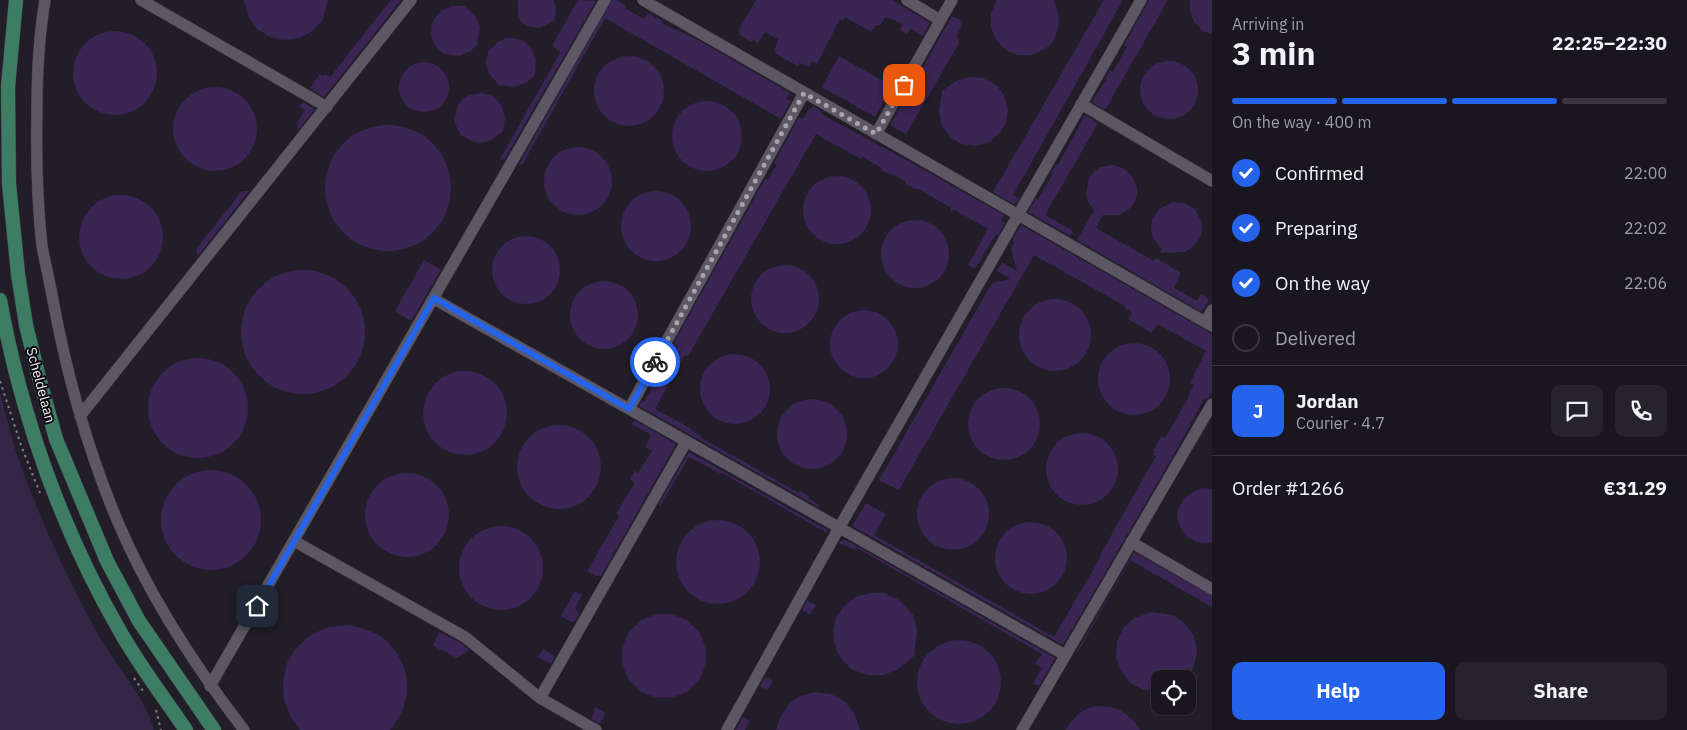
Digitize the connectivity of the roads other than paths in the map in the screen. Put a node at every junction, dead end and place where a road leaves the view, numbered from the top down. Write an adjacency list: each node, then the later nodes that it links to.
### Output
1 (16, 0): 33 (main road, Scheldelaan)
2 (45, 0): 23 (lane)
3 (141, 0): 13 (lane)
4 (411, 0): 13 (lane)
5 (604, 0): 17 (lane)
6 (643, 0): 11 (lane)
7 (907, 0): 10 (lane)
8 (952, 0): 10 (lane)
9 (1141, 0): 12 (lane)
10 (940, 20): 14 (lane)
11 (804, 93): 14 (lane); 22 (lane)
12 (1081, 104): 15 (lane); 16 (lane)
13 (327, 107): 23 (lane)
14 (876, 134): 16 (lane)
15 (1212, 181)
16 (1018, 214): 20 (lane); 25 (lane)
17 (434, 298): 22 (lane); 26 (lane)
18 (0, 300): 32 (main road, Scheldelaan)
19 (1212, 310): 20 (lane)
20 (1208, 324)
21 (1212, 404): 27 (lane)
22 (629, 409): 24 (lane)
23 (80, 416): 30 (lane)
24 (686, 442): 25 (lane); 31 (lane)
25 (839, 528): 29 (lane); 36 (lane)
26 (294, 541): 30 (lane); 31 (lane)
27 (1131, 542): 28 (lane); 29 (lane)
28 (1212, 589)
29 (1065, 655): 37 (lane)
30 (210, 686): 34 (lane)
31 (540, 698): 35 (lane)
32 (186, 730)
33 (214, 730)
34 (244, 730)
35 (596, 730)
36 (727, 730)
37 (1022, 730)

